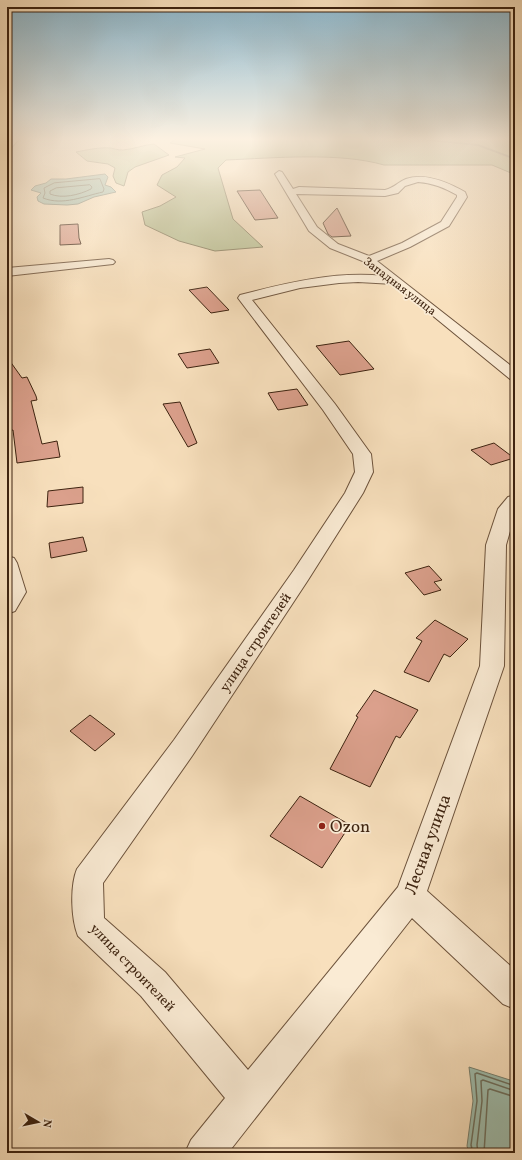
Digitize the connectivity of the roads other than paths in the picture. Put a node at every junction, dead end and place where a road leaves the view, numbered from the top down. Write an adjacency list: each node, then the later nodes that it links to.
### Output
1 (291, 193): 3 (street, Западная улица)
2 (460, 193): 3 (street)
3 (369, 260): 6 (street, Западная улица)
4 (109, 262): 5 (street)
5 (7, 272)
6 (396, 281): 7 (street, Западная улица); 13 (street, улица строителей)
7 (515, 376)
8 (515, 501): 11 (street, Лесная улица)
9 (7, 563): 10 (street)
10 (11, 599)
11 (410, 896): 12 (street); 13 (street, Лесная улица)
12 (515, 992)
13 (248, 1098): 14 (street, Лесная улица)
14 (204, 1153)

